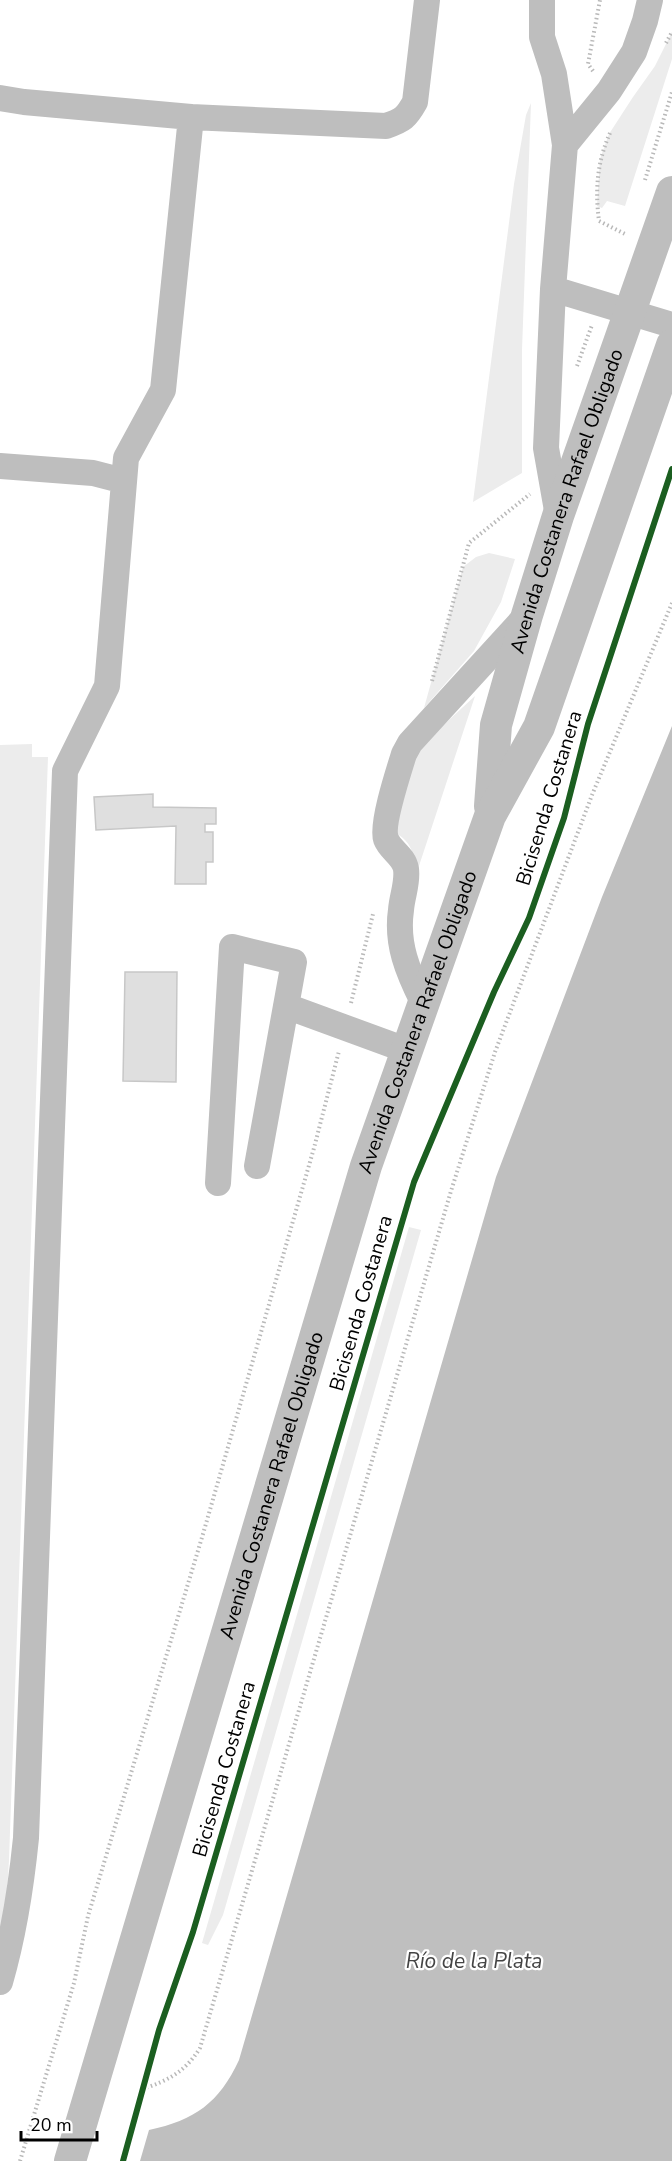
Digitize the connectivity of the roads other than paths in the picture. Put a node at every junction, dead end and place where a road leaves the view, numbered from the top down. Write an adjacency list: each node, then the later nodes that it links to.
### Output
1 (427, 0): 5 (lane)
2 (542, 0): 6 (lane)
3 (650, 0): 6 (lane)
4 (0, 98): 5 (lane)
5 (191, 117): 13 (lane)
6 (566, 145): 8 (lane)
7 (672, 192): 9 (main road, Avenida Costanera Rafael Obligado)
8 (553, 289): 9 (lane); 14 (lane)
9 (630, 312): 10 (lane); 14 (main road, Avenida Costanera Rafael Obligado)
10 (672, 325)
11 (672, 345): 16 (main road, Avenida Costanera Rafael Obligado)
12 (0, 466): 13 (lane)
13 (124, 481): 22 (lane)
14 (558, 516): 15 (main road, Avenida Costanera Rafael Obligado)
15 (527, 615): 16 (main road, Avenida Costanera Rafael Obligado); 17 (lane)
16 (490, 816): 17 (main road, Avenida Costanera Rafael Obligado)
17 (423, 1002): 19 (main road, Avenida Costanera Rafael Obligado)
18 (286, 1006): 19 (lane); 20 (lane); 21 (lane)
19 (406, 1050): 23 (main road, Avenida Costanera Rafael Obligado)
20 (257, 1166)
21 (218, 1183)
22 (0, 1982)
23 (70, 2161)

